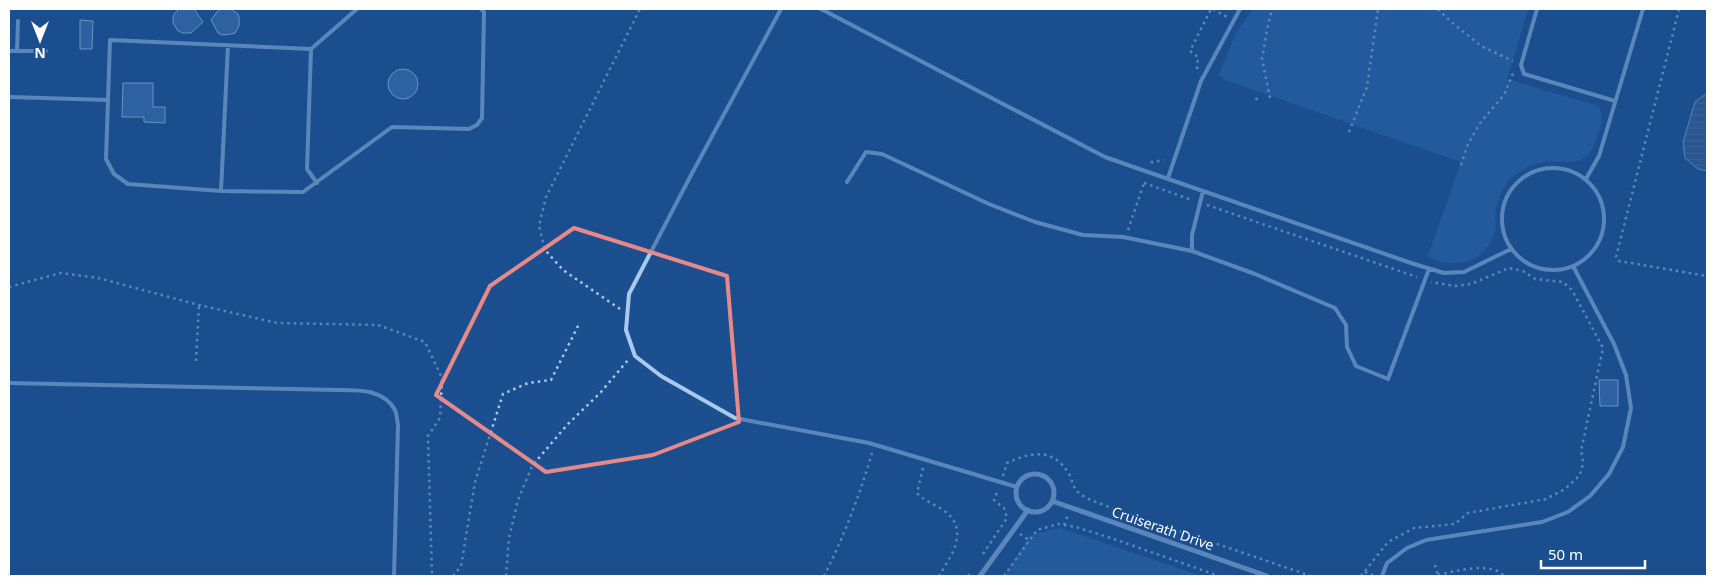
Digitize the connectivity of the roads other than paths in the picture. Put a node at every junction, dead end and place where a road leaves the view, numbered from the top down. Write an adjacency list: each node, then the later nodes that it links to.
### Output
1 (357, 9): 10 (lane)
2 (481, 9): 20 (lane)
3 (781, 9): 28 (lane)
4 (821, 9): 17 (lane)
5 (1240, 9): 17 (lane)
6 (1537, 9): 16 (lane)
7 (1643, 9): 16 (lane)
8 (18, 21): 12 (lane)
9 (228, 45): 10 (lane); 15 (lane); 21 (lane)
10 (310, 49): 20 (lane)
11 (9, 51): 12 (lane)
12 (17, 51): 13 (lane)
13 (46, 51)
14 (9, 97): 15 (lane)
15 (108, 100): 21 (lane)
16 (1615, 101): 18 (lane)
17 (1168, 178): 22 (lane)
18 (1586, 179): 23 (lane); 25 (lane)
19 (847, 182): 24 (lane)
20 (317, 183): 21 (lane)
21 (221, 191)
22 (1203, 191): 24 (lane); 26 (lane)
23 (1511, 249): 25 (lane); 26 (lane)
24 (1192, 251): 26 (lane)
25 (1573, 266): 34 (lane)
26 (1429, 269)
27 (9, 383): 31 (lane)
28 (1017, 487): 29 (street); 30 (street)
29 (1052, 501): 30 (street); 33 (street, Cruiserath Drive)
30 (1028, 510): 32 (street)
31 (394, 576)
32 (980, 576)
33 (1267, 576)
34 (1382, 576)

